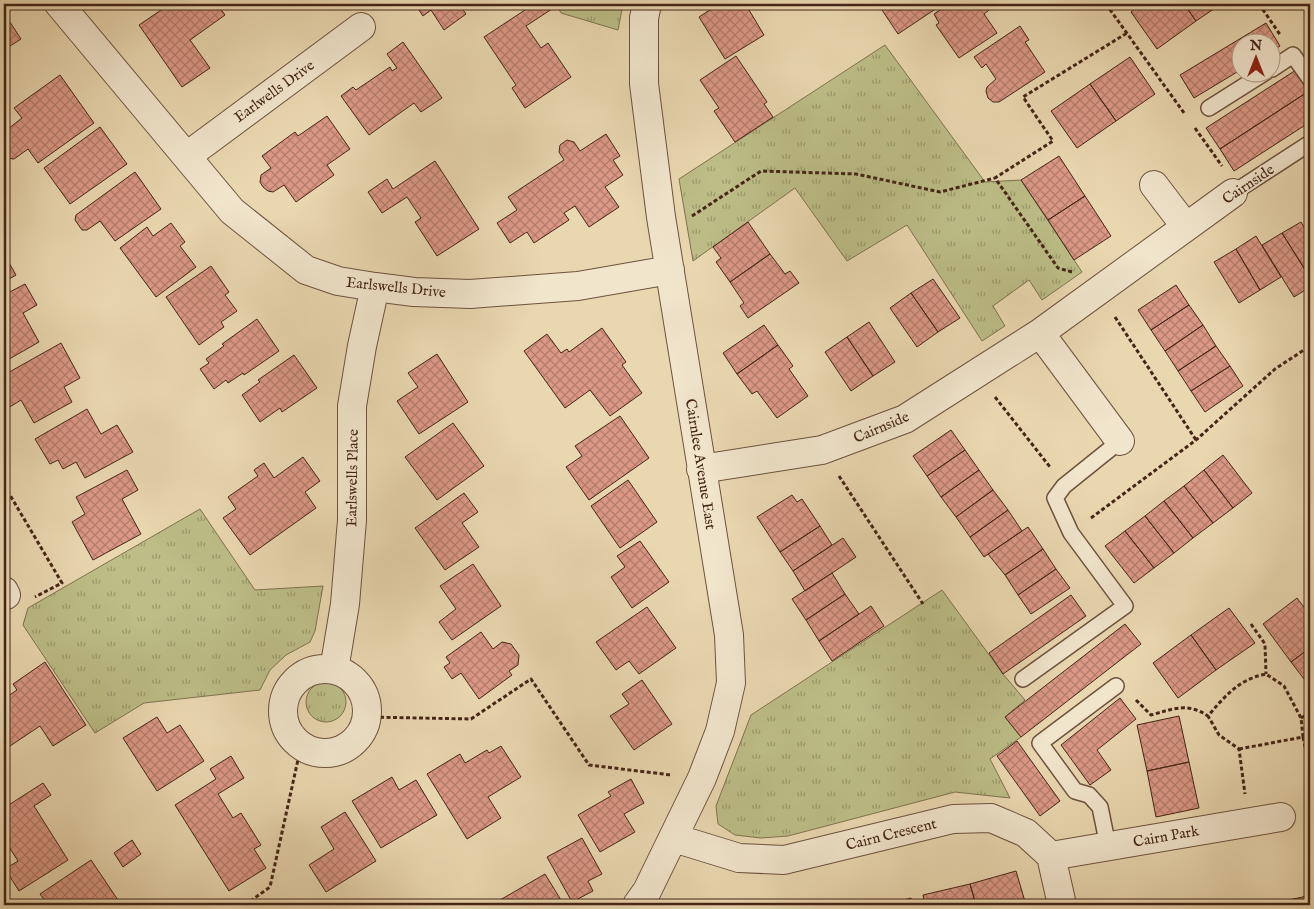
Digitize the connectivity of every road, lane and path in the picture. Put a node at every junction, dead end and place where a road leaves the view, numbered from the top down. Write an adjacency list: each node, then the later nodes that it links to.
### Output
1 (59, 4): 15 (street, Earlswells Drive)
2 (647, 4): 20 (street, Cairnlee Avenue East)
3 (1106, 4): 6 (path)
4 (1259, 4): 7 (path)
5 (361, 27): 15 (street, Earlwells Drive)
6 (1127, 32): 12 (path); 16 (path)
7 (1293, 55): 8 (lane); 9 (lane)
8 (1282, 62)
9 (1310, 79)
10 (1250, 82): 11 (lane)
11 (1209, 108)
12 (1188, 119)
13 (1194, 127): 18 (path)
14 (1310, 142): 18 (lane, Cairnside)
15 (186, 156): 22 (street, Earlswells Drive)
16 (995, 178): 20 (path); 23 (path)
17 (1154, 185): 19 (street)
18 (1236, 192): 19 (street, Cairnside)
19 (1186, 227): 23 (street, Cairnside)
20 (664, 234): 21 (street, Cairnlee Avenue East)
21 (670, 270): 22 (street, Earlswells Drive); 30 (street, Cairnlee Avenue East)
22 (374, 287): 36 (street, Earlswells Place)
23 (1097, 291): 24 (street, Cairnside); 27 (path)
24 (1040, 333): 26 (street, Cairnside); 28 (street)
25 (1310, 346): 27 (path)
26 (977, 374): 29 (street, Cairnside); 32 (path)
27 (1196, 440): 32 (path)
28 (1120, 441): 32 (lane)
29 (822, 450): 30 (street, Cairnside); 34 (path)
30 (702, 469): 48 (street, Cairnlee Avenue East)
31 (4, 485): 33 (path)
32 (1064, 486): 38 (lane)
33 (5, 593)
34 (923, 604)
35 (1251, 624): 37 (path)
36 (334, 670): 42 (street); 45 (street)
37 (1266, 674): 41 (path); 43 (path)
38 (1023, 679)
39 (1116, 686): 41 (path); 52 (lane)
40 (1310, 713): 43 (path)
41 (1208, 716): 46 (path)
42 (367, 717): 45 (street); 48 (path)
43 (1301, 718): 44 (path)
44 (1303, 737): 46 (path); 47 (path)
45 (301, 746): 54 (path)
46 (1239, 749): 50 (path)
47 (1310, 771)
48 (702, 778): 51 (street, Cairnlee Avenue East)
49 (1281, 816): 50 (street, Cairn Park)
50 (1248, 822): 52 (street, Cairn Park)
51 (674, 838): 53 (street, Cairn Crescent); 55 (street, Cairnlee Avenue East)
52 (1108, 846): 53 (street, Cairn Park)
53 (1051, 856): 56 (street)
54 (245, 905)
55 (637, 905)
56 (1062, 905)

